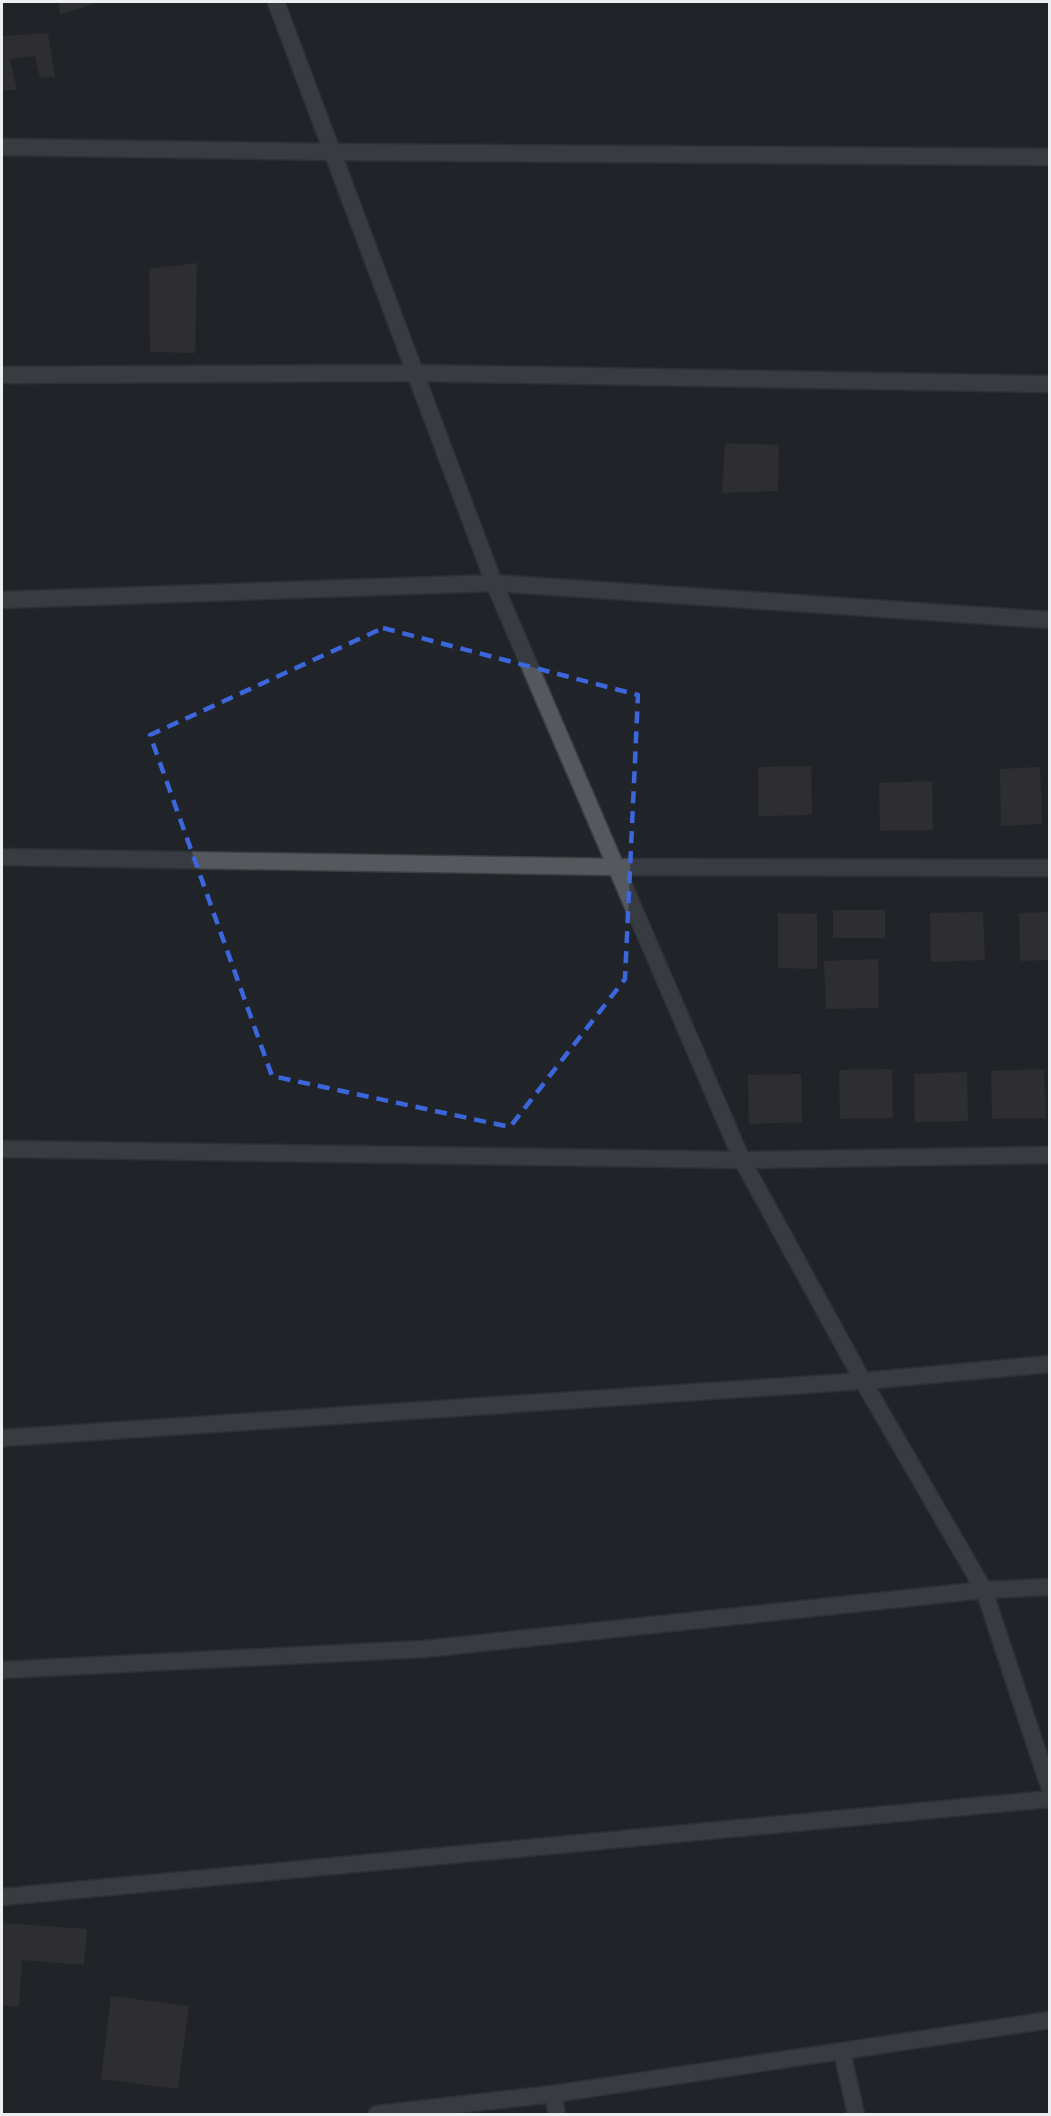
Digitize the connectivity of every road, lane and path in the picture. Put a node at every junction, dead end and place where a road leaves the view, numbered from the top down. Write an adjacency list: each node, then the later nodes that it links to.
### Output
1 (276, 2): 3 (street)
2 (2, 147): 3 (street)
3 (333, 152): 4 (street); 5 (street)
4 (1050, 157)
5 (416, 373): 6 (street); 7 (street); 8 (street)
6 (2, 375)
7 (1050, 384)
8 (494, 583): 9 (street); 10 (street); 12 (street)
9 (2, 600)
10 (1050, 620)
11 (2, 857): 12 (street)
12 (616, 867): 13 (street); 16 (street)
13 (1050, 868)
14 (2, 1149): 16 (street)
15 (1050, 1155): 16 (street)
16 (742, 1160): 18 (street)
17 (1050, 1364): 18 (street)
18 (862, 1381): 19 (street); 21 (street)
19 (2, 1438)
20 (1050, 1587): 21 (street)
21 (984, 1590): 22 (street); 23 (street)
22 (2, 1670)
23 (1050, 1789)
24 (1050, 1799): 25 (street)
25 (2, 1897)
26 (1050, 2020): 27 (street)
27 (842, 2052): 28 (street); 31 (street)
28 (553, 2094): 29 (street); 30 (street)
29 (377, 2115)
30 (557, 2115)
31 (856, 2115)

